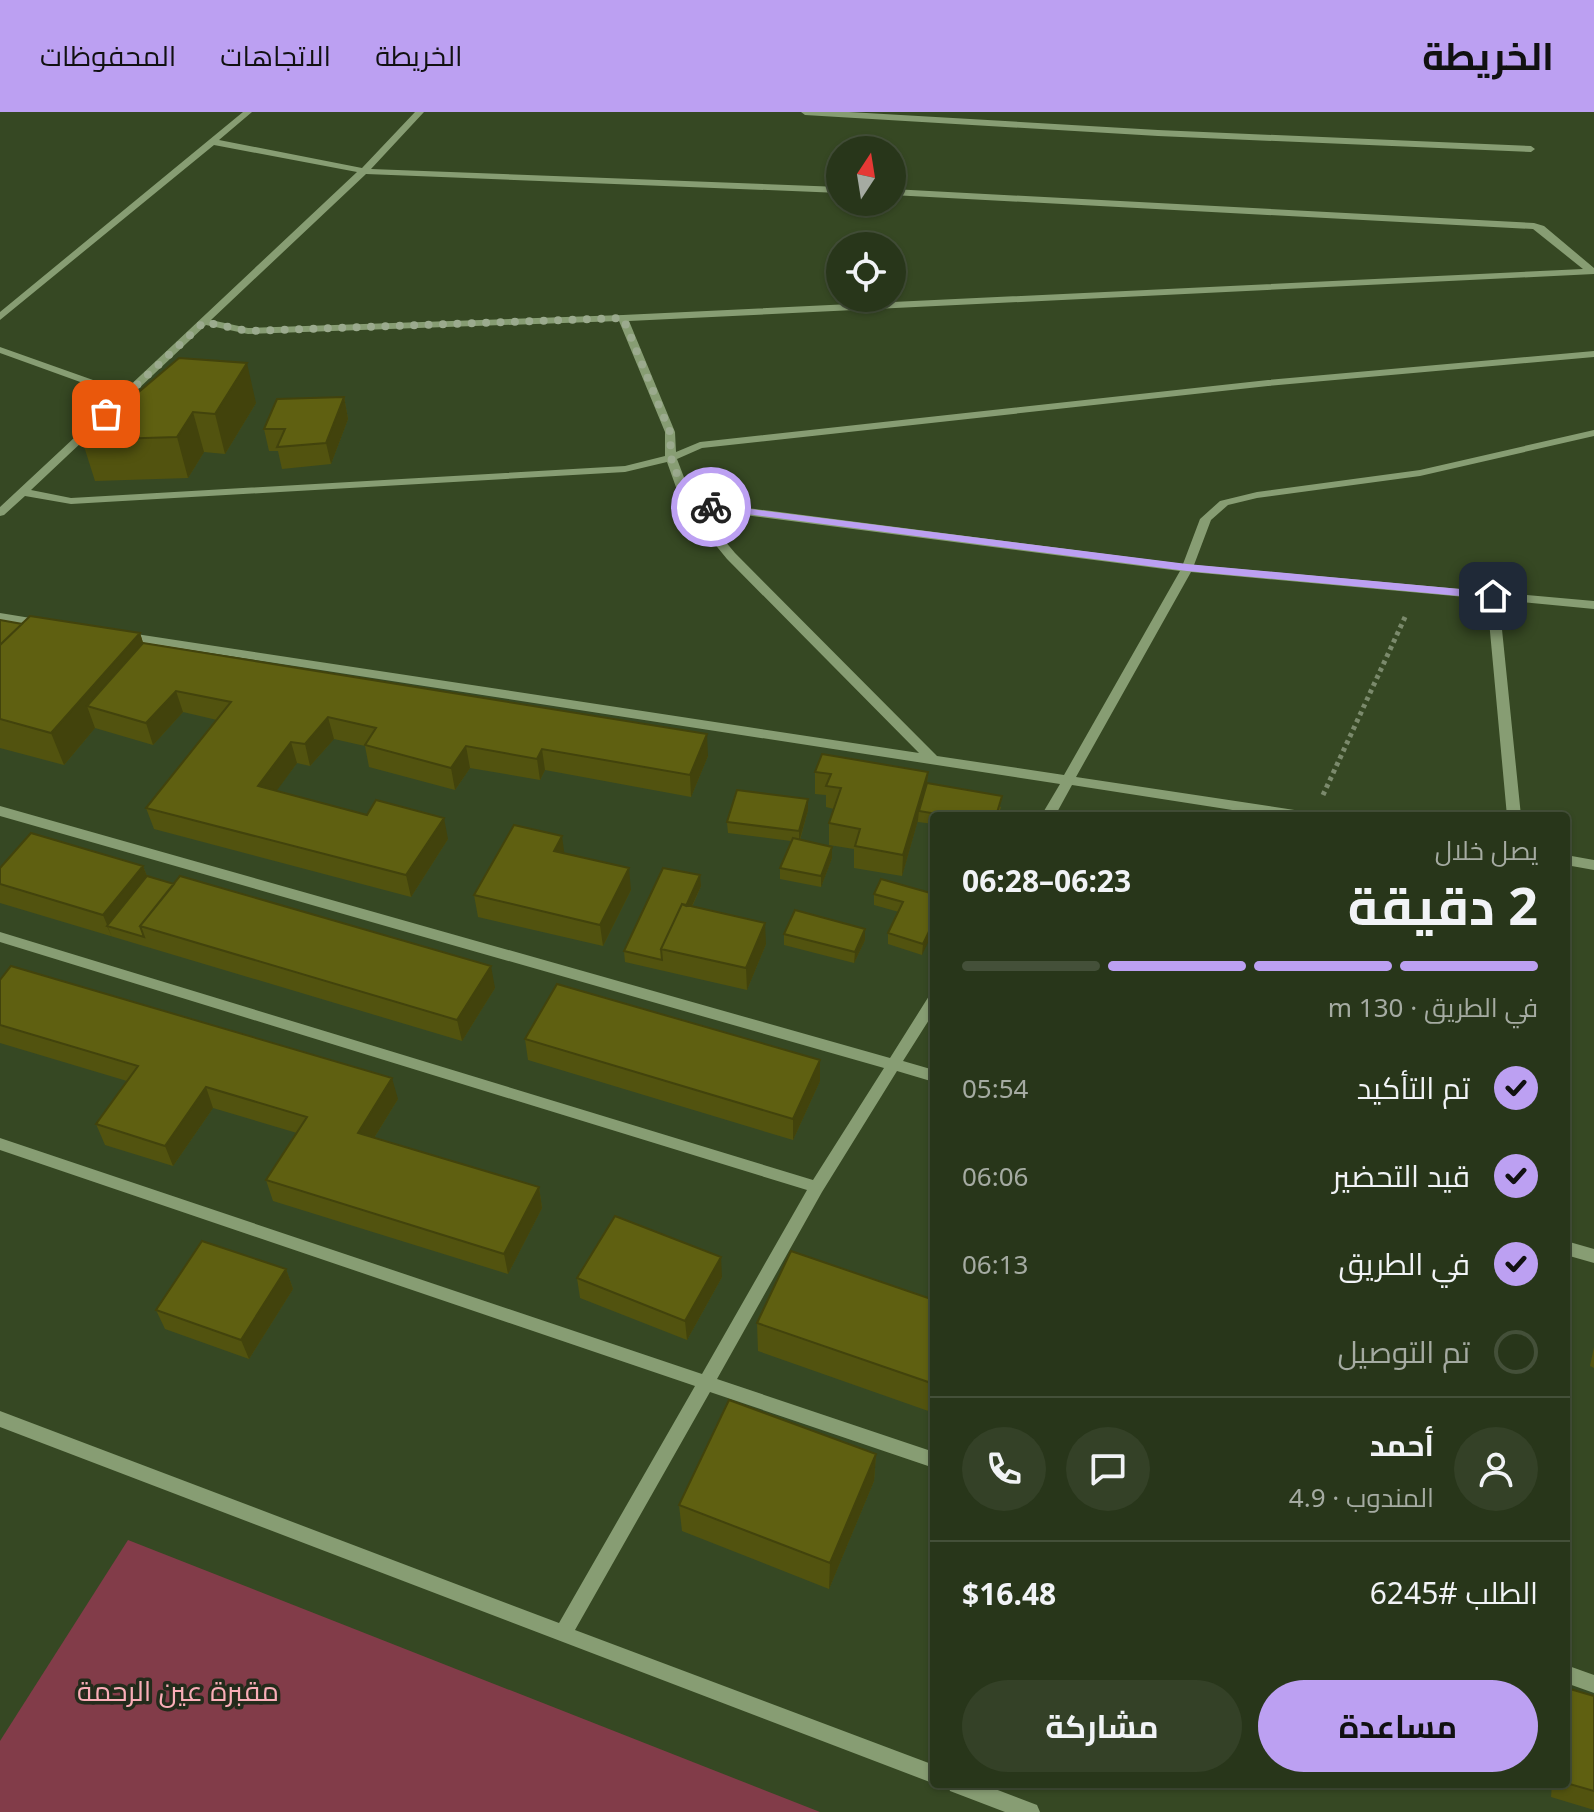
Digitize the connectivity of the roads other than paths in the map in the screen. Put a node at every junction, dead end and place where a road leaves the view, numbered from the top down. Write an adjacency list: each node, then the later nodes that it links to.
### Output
1 (248, 112): 4 (street)
2 (420, 112): 6 (street)
3 (805, 112): 5 (street)
4 (213, 142): 6 (street); 10 (street)
5 (1531, 149)
6 (364, 171): 7 (street); 12 (street)
7 (826, 189)
8 (906, 193): 9 (street)
9 (1593, 271): 11 (street)
10 (0, 317)
11 (623, 318): 12 (street); 17 (street)
12 (204, 322): 15 (street)
13 (0, 350): 15 (street)
14 (1594, 354): 17 (street)
15 (127, 395): 18 (street)
16 (1594, 433): 21 (street)
17 (671, 458): 18 (street); 19 (street)
18 (23, 492): 20 (street)
19 (688, 504): 21 (street); 27 (street)
20 (0, 513)
21 (1187, 568): 22 (street); 28 (street)
22 (1493, 596): 23 (street); 32 (street)
23 (1594, 605)
24 (0, 617): 25 (street)
25 (62, 627)
26 (109, 634): 27 (street)
27 (934, 761): 28 (street)
28 (1070, 781): 30 (street); 31 (street)
29 (0, 811): 37 (street)
30 (1051, 812)
31 (1275, 812)
32 (1514, 812)
33 (1570, 861): 34 (street)
34 (1594, 865)
35 (0, 937): 40 (street)
36 (930, 1006): 37 (street)
37 (893, 1065): 38 (street); 40 (street)
38 (930, 1075)
39 (0, 1144): 43 (street)
40 (817, 1187): 43 (street)
41 (1570, 1249): 42 (street)
42 (1594, 1256)
43 (706, 1383): 45 (street); 46 (street)
44 (0, 1419): 46 (street)
45 (930, 1459)
46 (563, 1634): 49 (street)
47 (1570, 1675): 48 (street)
48 (1594, 1684)
49 (930, 1773)
50 (967, 1788): 51 (street)
51 (1030, 1812)

